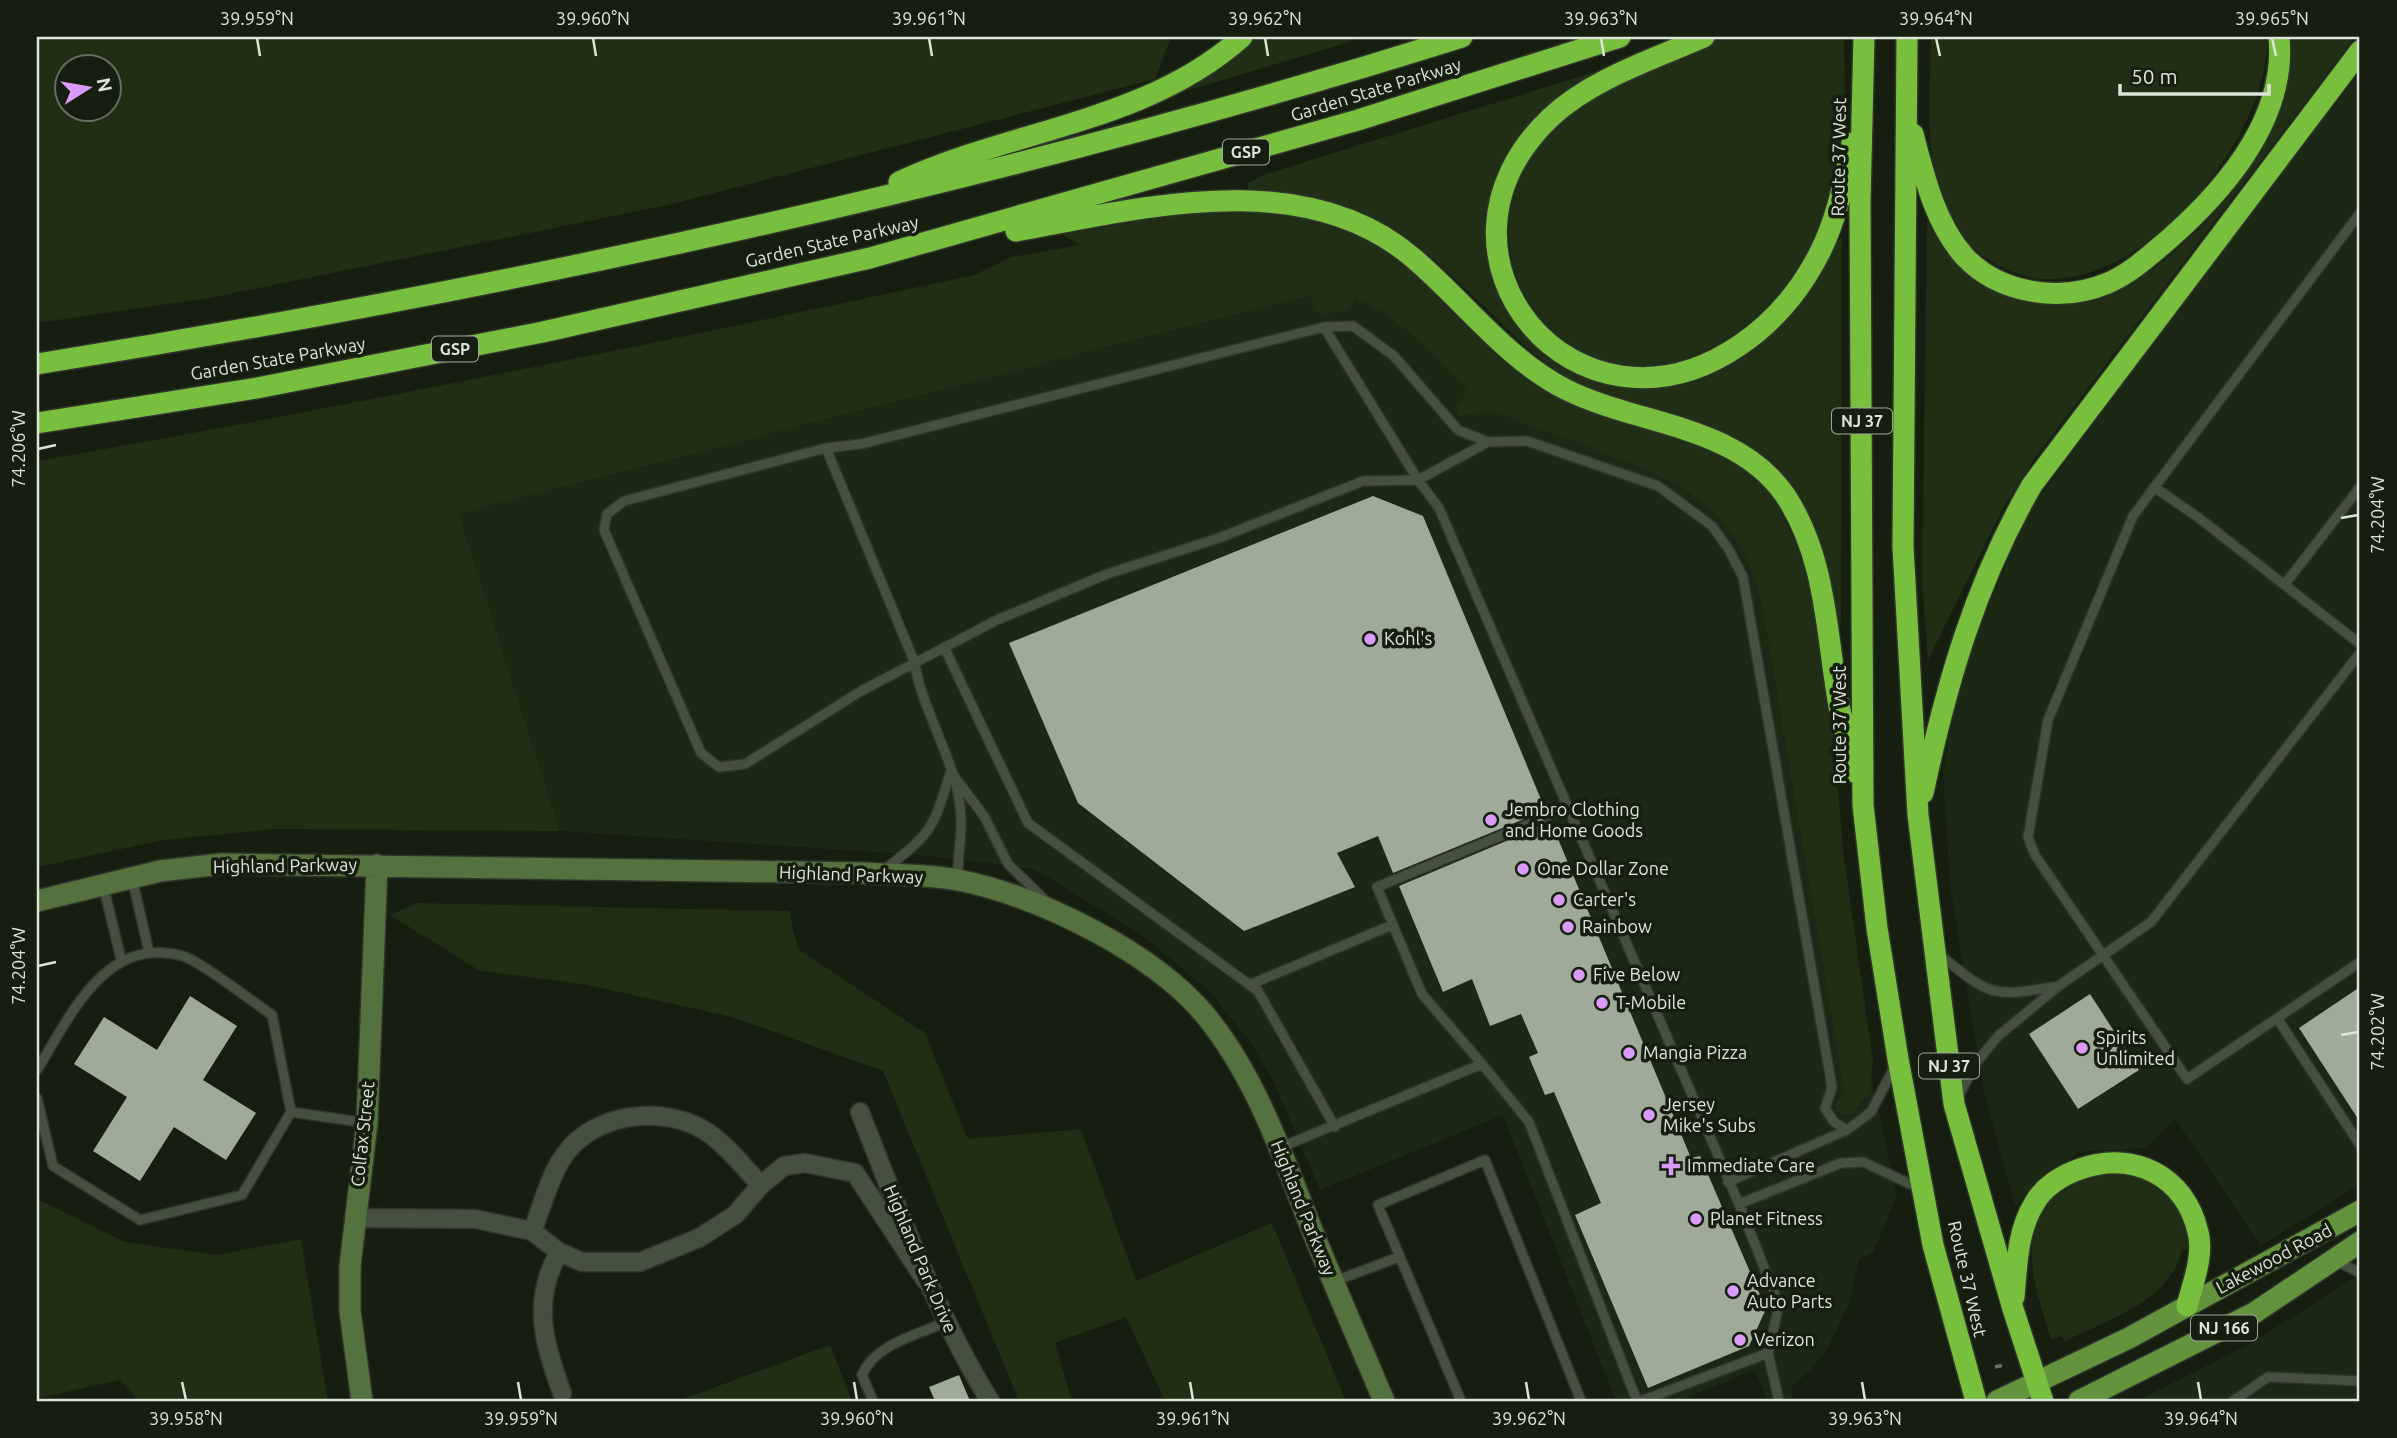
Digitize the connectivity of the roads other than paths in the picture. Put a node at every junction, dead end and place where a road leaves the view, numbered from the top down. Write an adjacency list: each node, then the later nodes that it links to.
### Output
1 (1242, 37): 11 (highway)
2 (1462, 37): 11 (highway, Garden State Parkway)
3 (1620, 37): 13 (highway, Garden State Parkway / GSP)
4 (1704, 37): 9 (highway)
5 (1864, 37): 9 (highway, Route 37 West / NJ 37)
6 (1907, 37): 10 (highway, Route 37 West / NJ 37)
7 (2279, 37): 10 (highway)
8 (2360, 51): 31 (highway)
9 (1863, 93): 28 (highway, Route 37 West / NJ 37)
10 (1906, 109): 31 (highway, Route 37 West / NJ 37)
11 (862, 199): 15 (highway, Garden State Parkway)
12 (2360, 213): 20 (lane)
13 (870, 258): 16 (highway, Garden State Parkway / GSP); 28 (highway)
14 (1324, 327): 17 (lane); 18 (lane); 19 (lane)
15 (37, 364)
16 (37, 423)
17 (1488, 442): 19 (lane); 58 (lane)
18 (825, 447): 26 (lane); 26 (lane)
19 (1418, 480): 24 (lane); 29 (lane)
20 (2154, 486): 22 (lane); 43 (lane)
21 (2360, 487): 22 (lane)
22 (2285, 584): 23 (lane)
23 (2360, 644)
24 (945, 649): 26 (lane); 46 (lane)
25 (2359, 659): 43 (lane)
26 (914, 662): 27 (lane)
27 (951, 771): 34 (lane); 36 (lane); 39 (lane)
28 (1863, 805): 49 (highway, Route 37 West / NJ 37)
29 (1568, 808): 30 (lane); 61 (lane)
30 (1548, 816)
31 (1918, 816): 41 (highway, Route 37 West / NJ 37)
32 (1532, 822): 40 (lane)
33 (377, 865): 34 (street, Highland Parkway); 35 (street, Highland Parkway); 56 (street, Colfax Street)
34 (879, 874): 36 (street, Highland Parkway)
35 (132, 877): 37 (street, Highland Parkway); 42 (lane)
36 (958, 880): 39 (street, Highland Parkway)
37 (102, 884): 38 (street, Highland Parkway); 44 (lane)
38 (37, 901)
39 (1059, 913): 60 (street, Highland Parkway)
40 (1392, 925): 46 (lane); 50 (lane)
41 (1934, 950): 47 (lane); 53 (highway, Route 37 West / NJ 37)
42 (149, 952): 44 (lane); 54 (lane)
43 (2104, 955): 47 (lane); 48 (lane)
44 (121, 959): 51 (lane)
45 (2360, 961): 48 (lane)
46 (1249, 985): 57 (lane)
47 (2060, 985): 53 (lane)
48 (2277, 1018): 59 (lane)
49 (1898, 1059): 58 (lane); 63 (highway, Route 37 West / NJ 37)
50 (1482, 1064): 57 (lane); 88 (lane)
51 (37, 1070)
52 (37, 1098): 54 (lane)
53 (1954, 1104): 76 (highway, Route 37 West / NJ 37)
54 (291, 1112): 56 (lane)
55 (860, 1112): 73 (street, Highland Park Drive)
56 (367, 1123): 66 (street, Colfax Street)
57 (1335, 1127): 60 (lane)
58 (1847, 1130): 61 (lane)
59 (2360, 1145)
60 (1279, 1148): 74 (street, Highland Parkway)
61 (1728, 1182): 64 (lane)
62 (761, 1185): 67 (street); 69 (street); 73 (street)
63 (1925, 1191): 64 (lane); 90 (highway, Route 37 West / NJ 37)
64 (1739, 1204): 78 (lane)
65 (2360, 1211): 75 (main road, Lakewood Road / NJ 166)
66 (354, 1218): 67 (street); 82 (street, Colfax Street)
67 (532, 1231): 69 (street)
68 (2360, 1242): 71 (main road, Lakewood Road / NJ 166)
69 (559, 1252): 81 (street)
70 (1399, 1257): 74 (lane); 86 (lane); 87 (lane)
71 (2333, 1259): 72 (lane); 92 (main road, Lakewood Road / NJ 166)
72 (2360, 1273)
73 (926, 1281): 77 (street, Highland Park Drive)
74 (1333, 1282): 85 (street, Highland Parkway)
75 (2187, 1306): 76 (highway); 80 (main road, Lakewood Road / NJ 166)
76 (2012, 1309): 80 (highway, Route 37 West / NJ 37)
77 (946, 1322): 83 (lane); 84 (street, Highland Park Drive)
78 (1768, 1353): 88 (lane); 89 (lane)
79 (2360, 1381): 93 (lane)
80 (2040, 1391): 91 (main road, NJ 166)
81 (562, 1393)
82 (362, 1401)
83 (873, 1401)
84 (990, 1401)
85 (1384, 1401)
86 (1461, 1401)
87 (1581, 1401)
88 (1639, 1401)
89 (1781, 1401)
90 (1976, 1401)
91 (1997, 1401)
92 (2079, 1401)
93 (2233, 1401)

